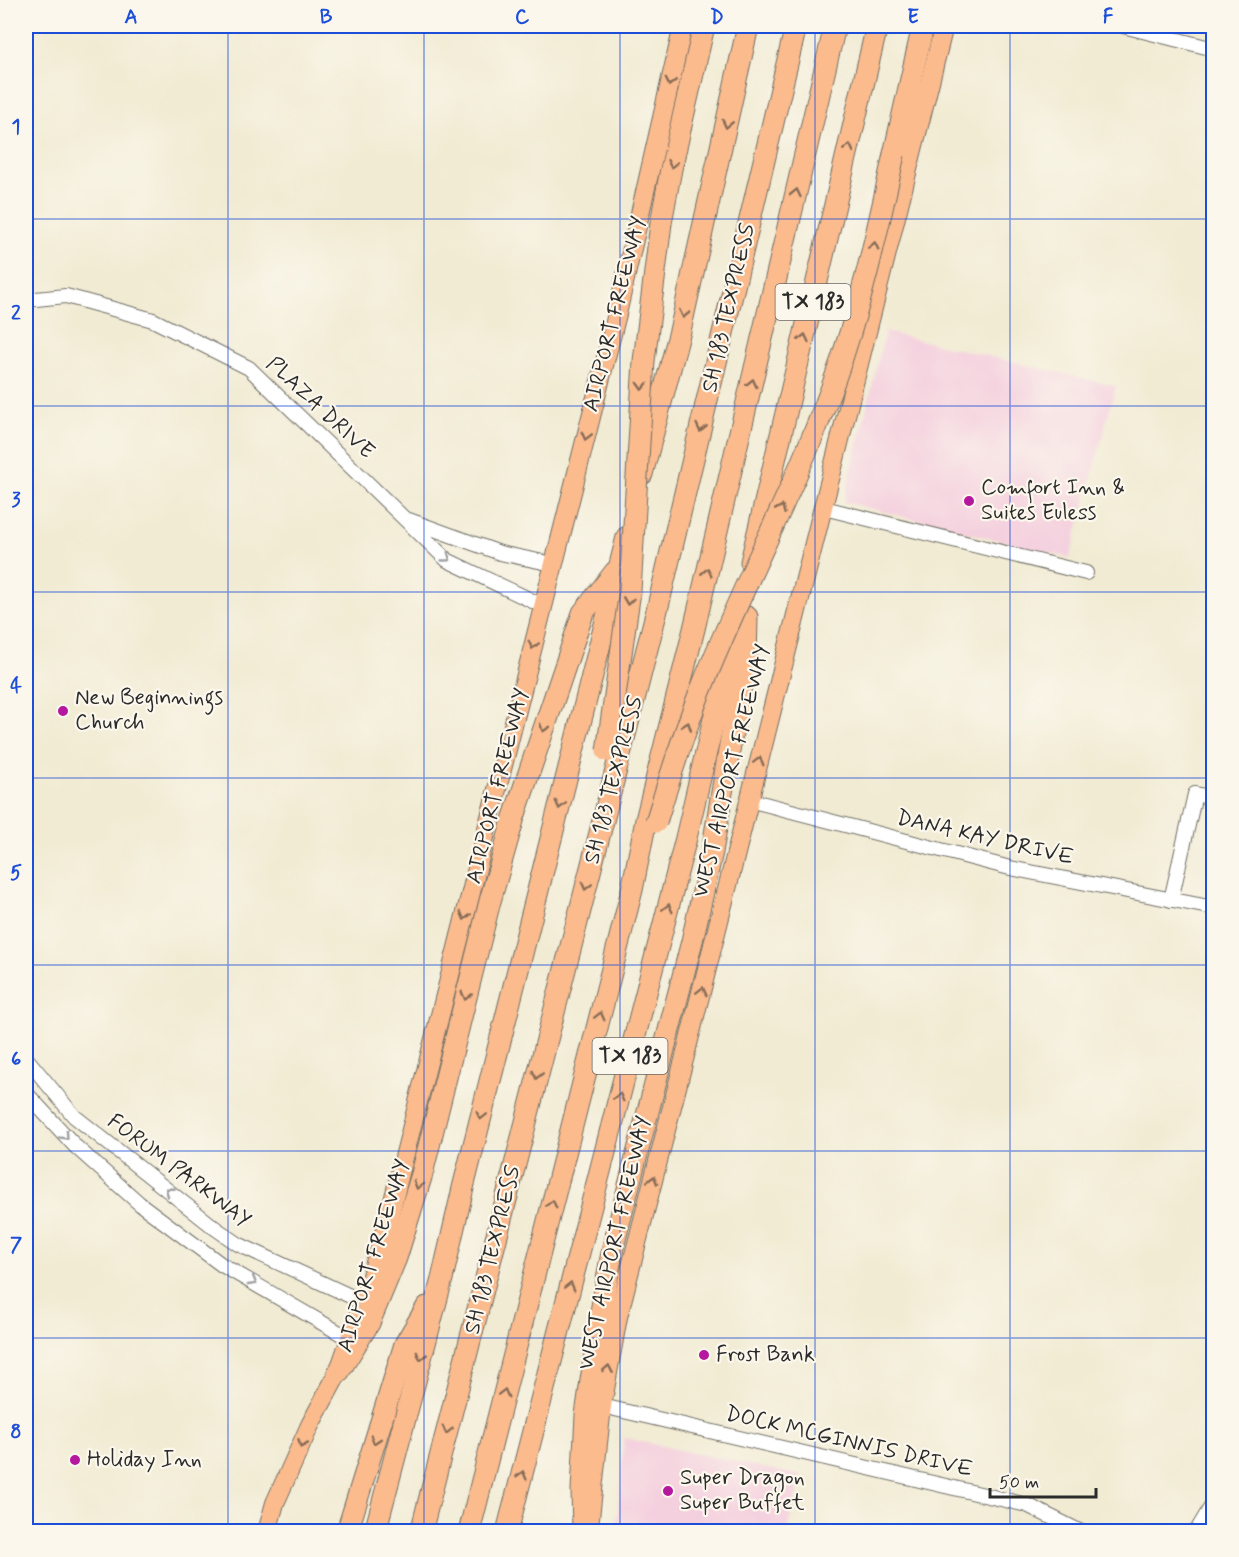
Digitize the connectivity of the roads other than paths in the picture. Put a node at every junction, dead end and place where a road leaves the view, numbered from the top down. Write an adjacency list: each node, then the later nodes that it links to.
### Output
1 (683, 26): 14 (main road, AIRPORT FREEWAY, one-way to 14)
2 (704, 26): 19 (highway, one-way to 19, bridge)
3 (748, 26): 15 (highway, one-way to 15)
4 (796, 26): 19 (highway, SH 183 TEXPRESS, one-way to 19)
5 (835, 26): 22 (highway, SH 183 TEXPRESS, one-way to 5)
6 (877, 26): 17 (highway, TX 183, one-way to 6)
7 (923, 26): 22 (highway, one-way to 7, bridge)
8 (944, 26): 12 (main road, WEST AIRPORT FREEWAY)
9 (1123, 26): 10 (street)
10 (1214, 49)
11 (26, 300): 13 (street, PLAZA DRIVE)
12 (824, 508): 16 (street); 21 (main road, WEST AIRPORT FREEWAY, one-way to 12)
13 (405, 518): 14 (street, PLAZA DRIVE); 18 (street, PLAZA DRIVE, one-way to 18)
14 (554, 564): 18 (main road, AIRPORT FREEWAY)
15 (621, 565): 29 (highway, one-way to 29); 32 (highway, one-way to 32)
16 (1086, 573)
17 (747, 579): 40 (highway, TX 183, one-way to 17); 41 (highway)
18 (543, 606): 30 (main road, AIRPORT FREEWAY, one-way to 30)
19 (614, 753): 38 (highway, SH 183 TEXPRESS, one-way to 38)
20 (1214, 798): 23 (street)
21 (749, 800): 23 (street, DANA KAY DRIVE); 33 (main road, WEST AIRPORT FREEWAY, one-way to 21)
22 (651, 821): 39 (highway, SH 183 TEXPRESS, one-way to 22)
23 (1171, 900): 24 (street, DANA KAY DRIVE)
24 (1214, 908)
25 (27, 1062): 27 (street, FORUM PARKWAY, one-way to 25)
26 (26, 1093): 28 (street, FORUM PARKWAY, one-way to 28)
27 (222, 1233): 28 (street); 30 (street, FORUM PARKWAY)
28 (207, 1253): 31 (street, FORUM PARKWAY, one-way to 31)
29 (442, 1280): 36 (highway, one-way to 36); 37 (highway, one-way to 37)
30 (363, 1302): 31 (main road, AIRPORT FREEWAY)
31 (350, 1340): 32 (main road, AIRPORT FREEWAY)
32 (338, 1373): 35 (main road, AIRPORT FREEWAY, one-way to 35)
33 (602, 1406): 42 (main road, WEST AIRPORT FREEWAY); 43 (street, DOCK MCGINNIS DRIVE)
34 (1214, 1502): 44 (street)
35 (267, 1532)
36 (347, 1532)
37 (375, 1532)
38 (421, 1532)
39 (469, 1532)
40 (507, 1532)
41 (583, 1532)
42 (588, 1532)
43 (1081, 1532)
44 (1196, 1532)

